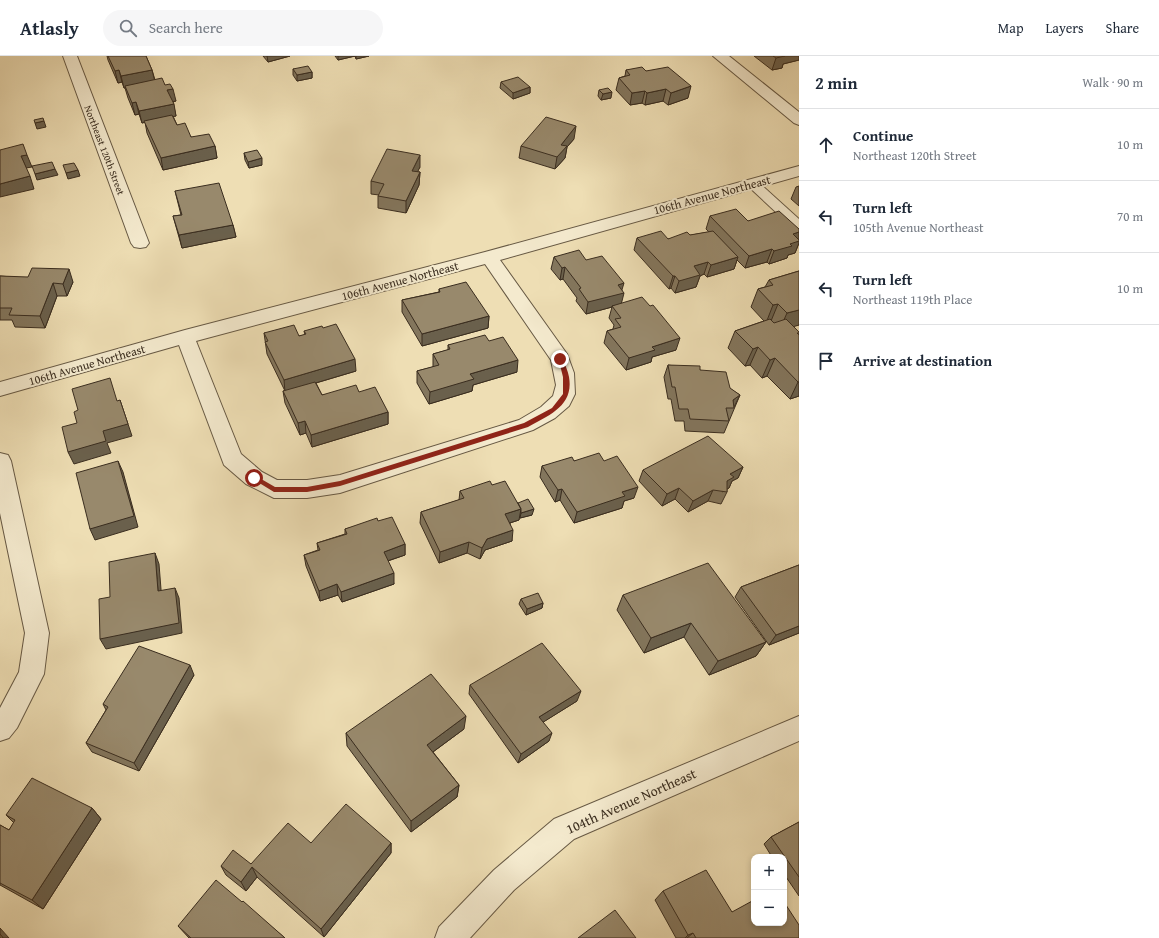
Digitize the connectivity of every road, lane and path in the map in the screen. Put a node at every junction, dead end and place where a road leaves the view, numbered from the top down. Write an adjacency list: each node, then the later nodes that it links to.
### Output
1 (70, 56): 7 (street, Northeast 120th Street)
2 (720, 56): 3 (street)
3 (799, 120)
4 (799, 171): 5 (street, 106th Avenue Northeast)
5 (753, 184): 6 (lane); 8 (street, 106th Avenue Northeast)
6 (799, 226)
7 (140, 243)
8 (489, 257): 9 (street, 106th Avenue Northeast); 9 (street)
9 (185, 337): 10 (street, 106th Avenue Northeast)
10 (0, 389)
11 (0, 461): 13 (street)
12 (799, 728): 14 (street, 104th Avenue Northeast)
13 (0, 729)
14 (450, 938)

